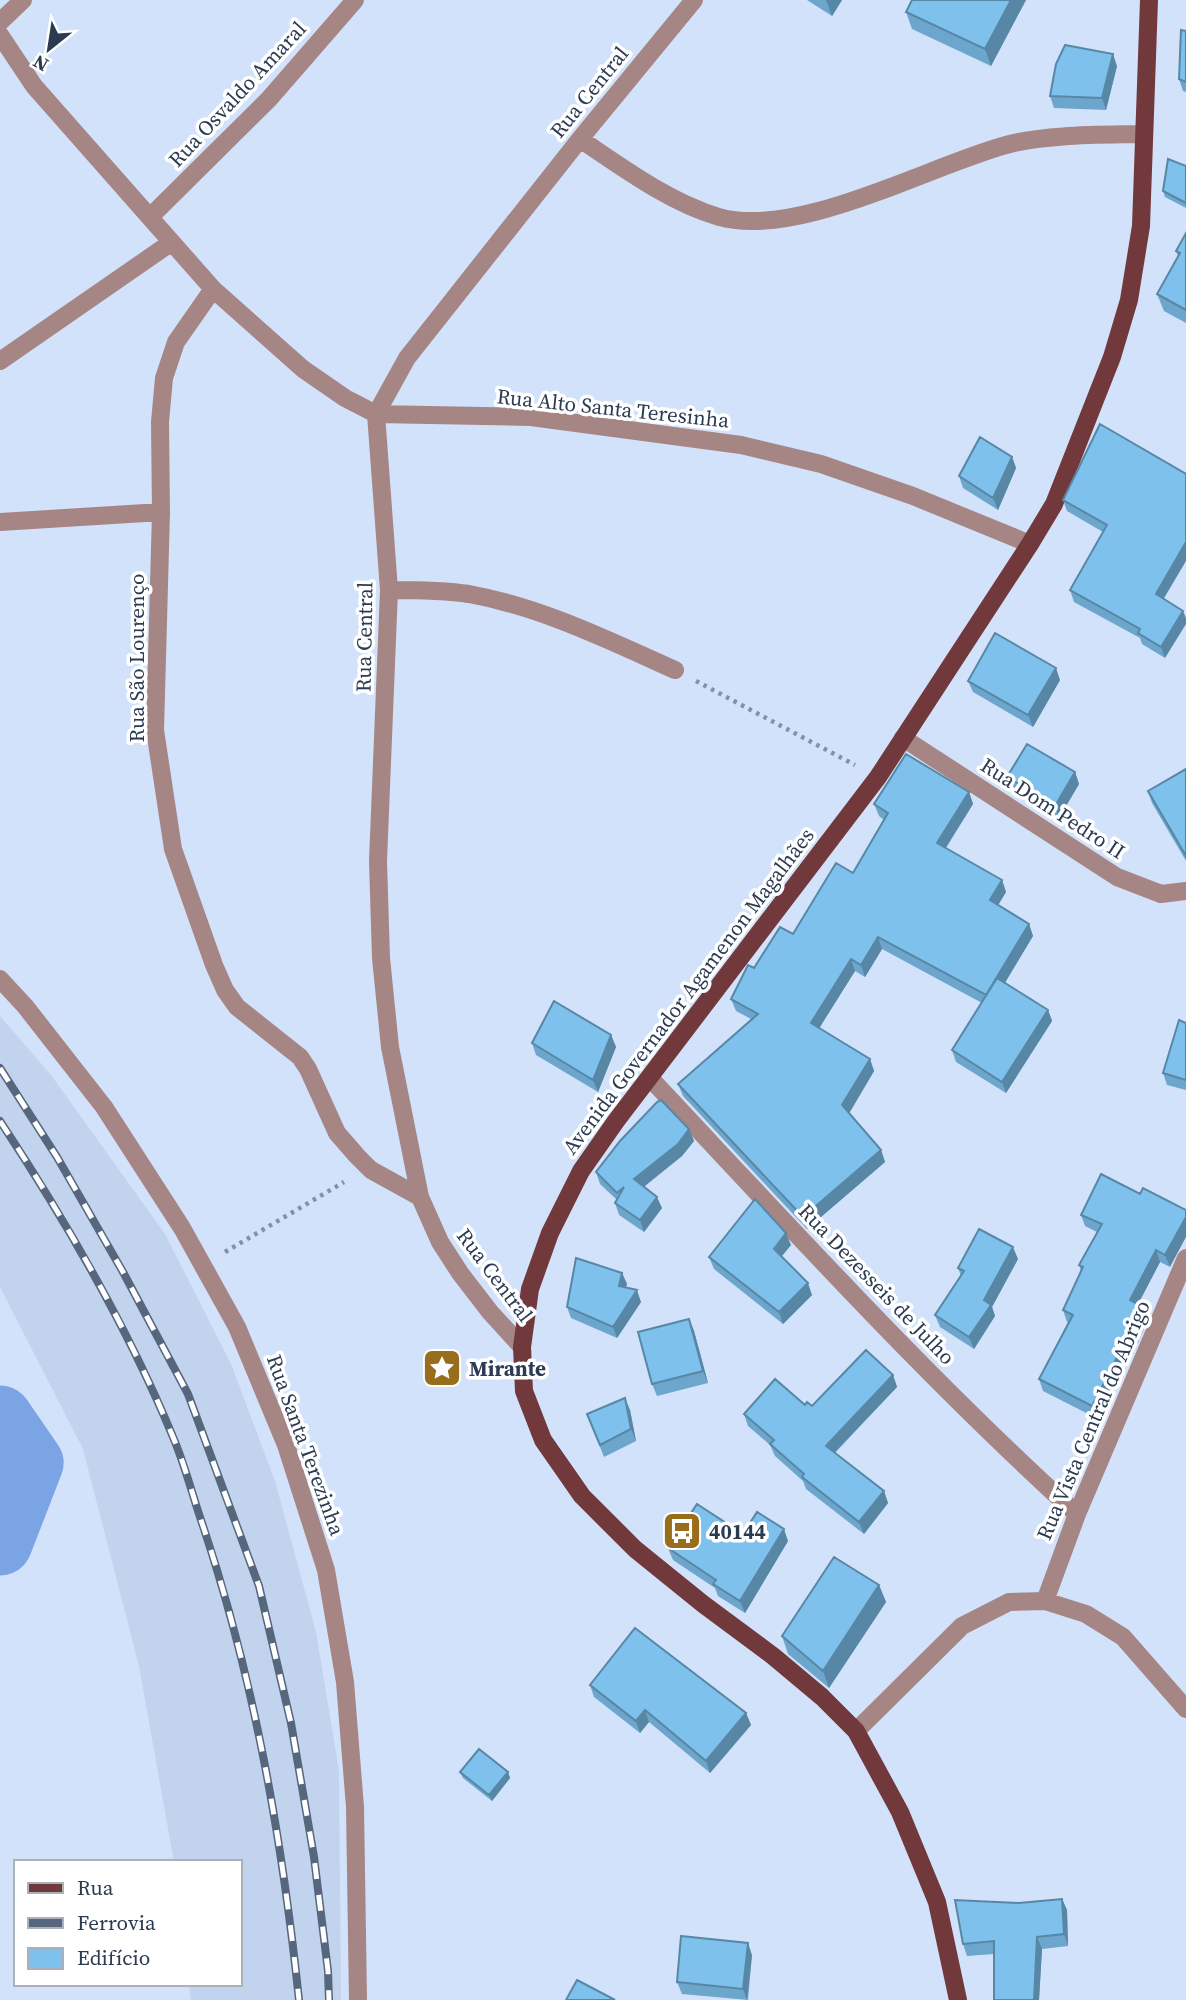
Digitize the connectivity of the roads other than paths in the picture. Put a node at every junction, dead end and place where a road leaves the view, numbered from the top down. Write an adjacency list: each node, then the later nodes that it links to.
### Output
1 (23, 0): 5 (street)
2 (355, 0): 9 (street, Rua Osvaldo Amaral)
3 (694, 0): 8 (street, Rua Central)
4 (1149, 0): 7 (main road, Avenida Governador Agamenon Magalhães)
5 (0, 22)
6 (0, 34): 9 (street, Rua Alto Santa Teresinha)
7 (1144, 134): 8 (street); 16 (main road, Avenida Governador Agamenon Magalhães)
8 (580, 139): 13 (street, Rua Central)
9 (150, 217): 10 (street, Rua Alto Santa Teresinha)
10 (172, 242): 11 (street, Rua Alto Santa Teresinha); 12 (street)
11 (213, 289): 13 (street, Rua Alto Santa Teresinha); 14 (street, Rua São Lourenço)
12 (0, 361)
13 (376, 414): 16 (street, Rua Alto Santa Teresinha); 17 (street, Rua Central)
14 (161, 512): 15 (street); 23 (street, Rua São Lourenço)
15 (0, 522)
16 (1030, 544): 19 (main road, Avenida Governador Agamenon Magalhães)
17 (389, 590): 18 (street); 23 (street, Rua Central)
18 (675, 670)
19 (903, 738): 20 (street, Rua Dom Pedro II); 22 (main road, Avenida Governador Agamenon Magalhães)
20 (1186, 891)
21 (0, 979): 30 (street, Rua Santa Terezinha)
22 (650, 1078): 25 (main road, Avenida Governador Agamenon Magalhães); 26 (street, Rua Dezesseis de Julho)
23 (420, 1198): 25 (street, Rua Central)
24 (1186, 1258): 26 (street, Rua Vista Central do Abrigo)
25 (522, 1347): 29 (main road, Avenida Governador Agamenon Magalhães)
26 (1077, 1514): 27 (street, Rua Vista Central do Abrigo)
27 (1045, 1601): 28 (street); 29 (street)
28 (1186, 1709)
29 (856, 1731): 31 (main road, Avenida Governador Agamenon Magalhães)
30 (358, 2000)
31 (958, 2000)

